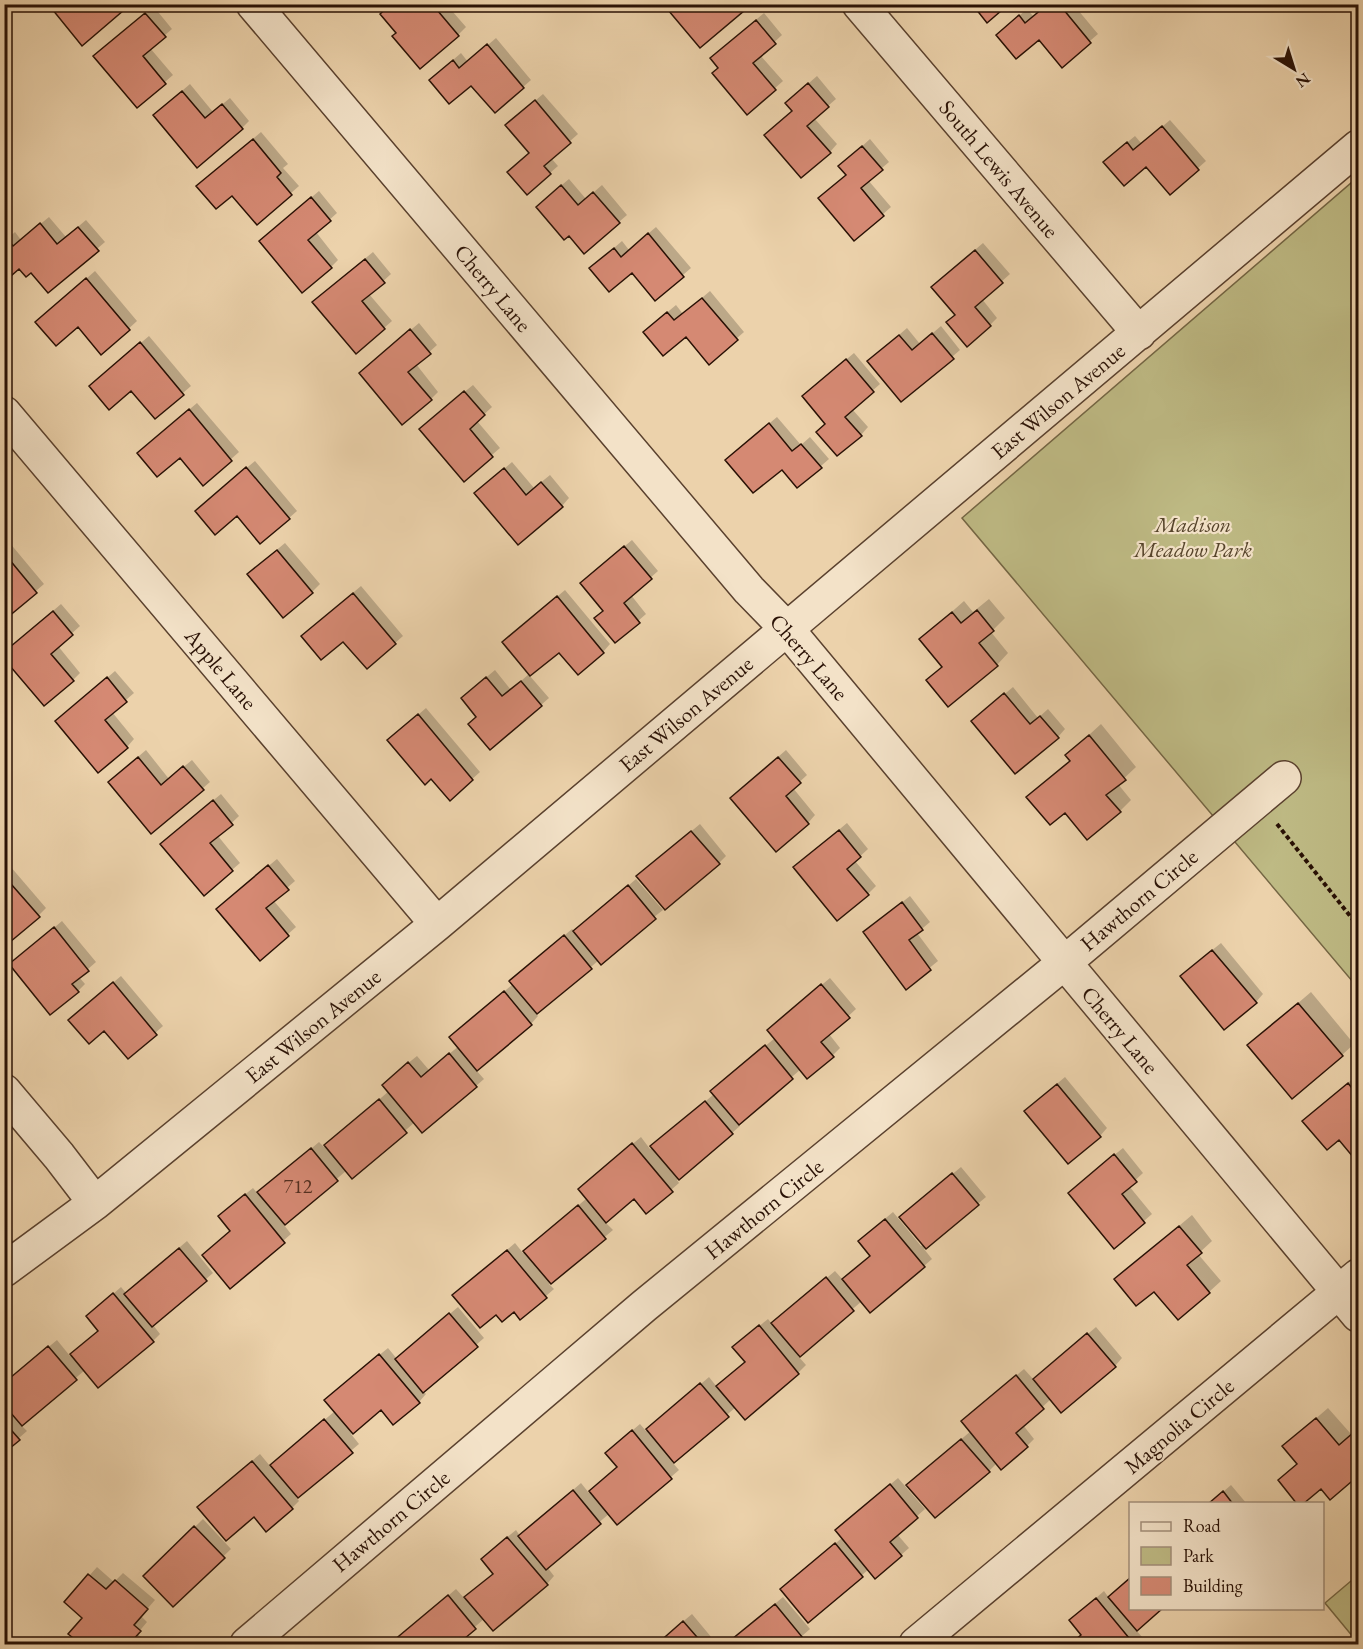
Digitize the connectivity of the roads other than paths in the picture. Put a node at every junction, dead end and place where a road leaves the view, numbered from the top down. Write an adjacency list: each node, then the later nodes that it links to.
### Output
1 (253, 4): 6 (street, Cherry Lane)
2 (859, 4): 4 (street, South Lewis Avenue)
3 (1359, 147): 4 (street, East Wilson Avenue)
4 (1138, 333): 6 (street, East Wilson Avenue)
5 (4, 413): 8 (street, Apple Lane)
6 (787, 629): 8 (street, East Wilson Avenue); 9 (street, Cherry Lane)
7 (1284, 778): 9 (street, Hawthorn Circle)
8 (437, 924): 11 (street, East Wilson Avenue)
9 (1064, 963): 13 (street, Cherry Lane); 14 (street, Hawthorn Circle)
10 (4, 1091): 11 (street)
11 (95, 1203): 12 (street, East Wilson Avenue)
12 (4, 1270)
13 (1352, 1294): 15 (street, Magnolia Circle)
14 (247, 1644)
15 (916, 1644)

